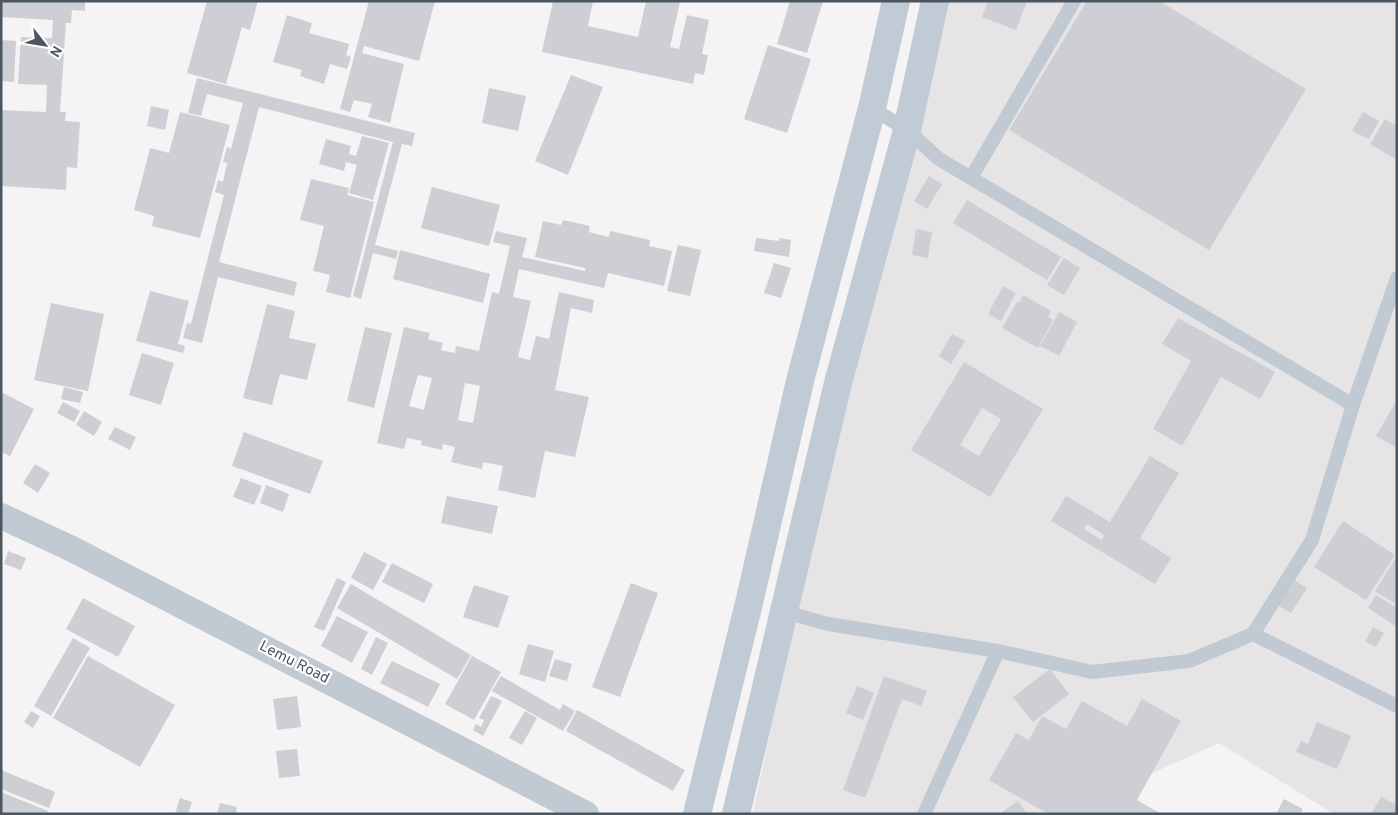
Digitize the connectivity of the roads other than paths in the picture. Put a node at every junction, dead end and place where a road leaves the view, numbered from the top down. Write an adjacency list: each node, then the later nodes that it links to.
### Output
1 (896, 1): 4 (street)
2 (935, 1): 5 (street)
3 (1074, 1): 6 (lane)
4 (872, 108): 5 (lane); 15 (street)
5 (907, 130): 6 (lane); 10 (street)
6 (971, 178): 8 (lane)
7 (1397, 278): 8 (lane)
8 (1353, 405): 11 (lane)
9 (1, 516): 14 (street, Lemu Road)
10 (785, 612): 12 (lane); 16 (street)
11 (1253, 634): 12 (lane); 13 (lane)
12 (998, 652): 17 (lane)
13 (1397, 706)
14 (586, 814)
15 (697, 814)
16 (736, 814)
17 (924, 814)

